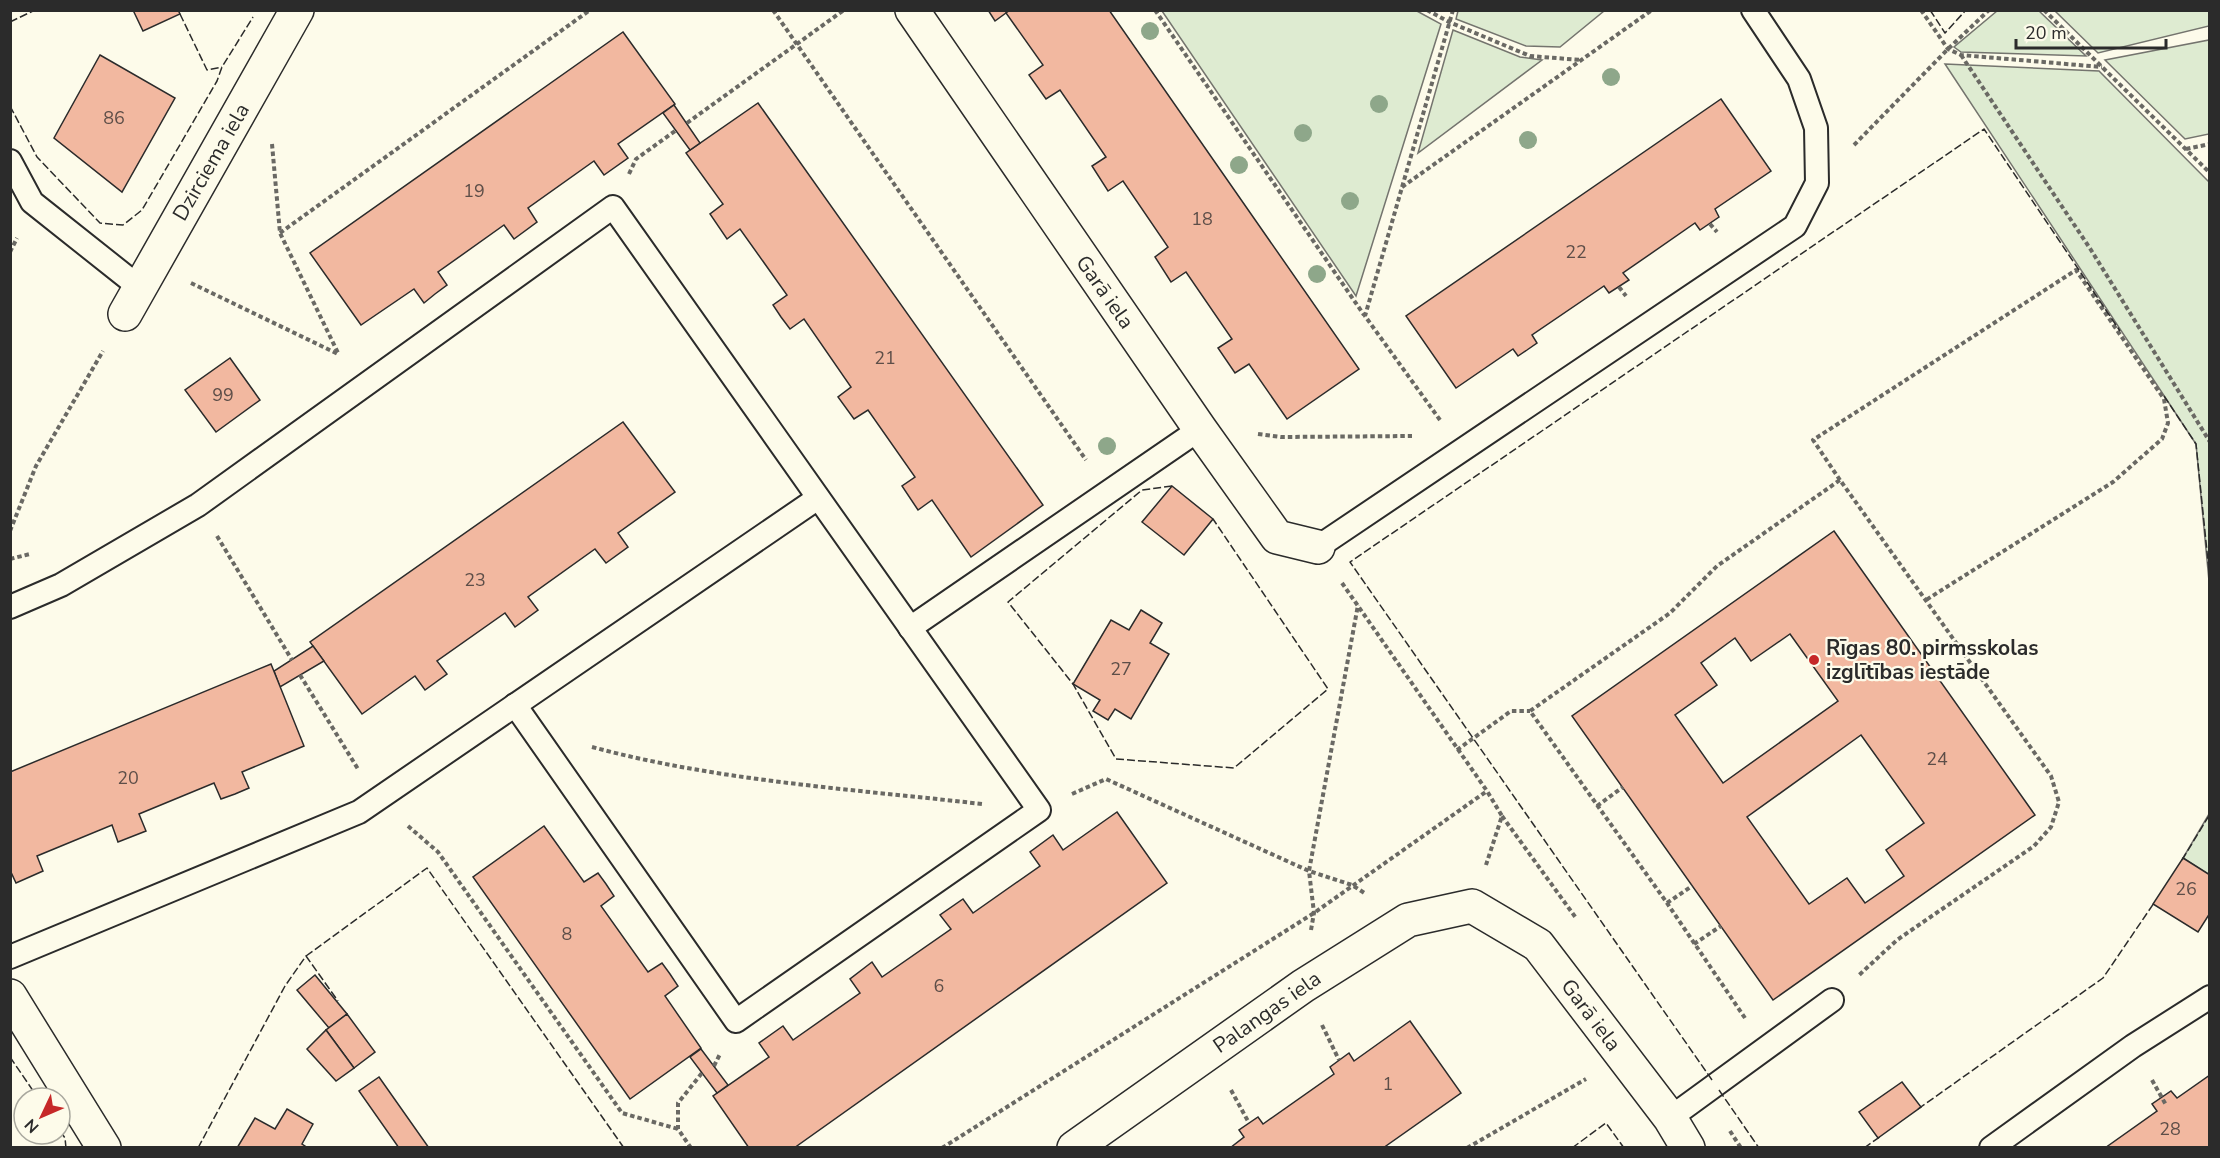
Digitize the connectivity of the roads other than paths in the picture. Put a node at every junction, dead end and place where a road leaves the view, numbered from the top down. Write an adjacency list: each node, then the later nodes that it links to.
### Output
1 (297, 10): 6 (street, Dzirciema iela)
2 (912, 10): 7 (street, Garā iela)
3 (1753, 10): 9 (lane)
4 (10, 161): 5 (lane)
5 (21, 201): 6 (lane)
6 (139, 289)
7 (1200, 429): 9 (street, Garā iela); 11 (lane)
8 (818, 498): 10 (lane); 11 (lane); 12 (lane)
9 (1318, 547)
10 (10, 606)
11 (910, 628): 12 (lane)
12 (515, 705): 14 (lane)
13 (1472, 906): 18 (street, Garā iela); 20 (street, Palangas iela)
14 (10, 957)
15 (10, 996): 19 (street)
16 (2210, 997): 22 (lane)
17 (1832, 1000): 18 (lane)
18 (1670, 1118): 21 (street, Garā iela)
19 (104, 1148)
20 (1074, 1148)
21 (1688, 1148)
22 (1990, 1148)

